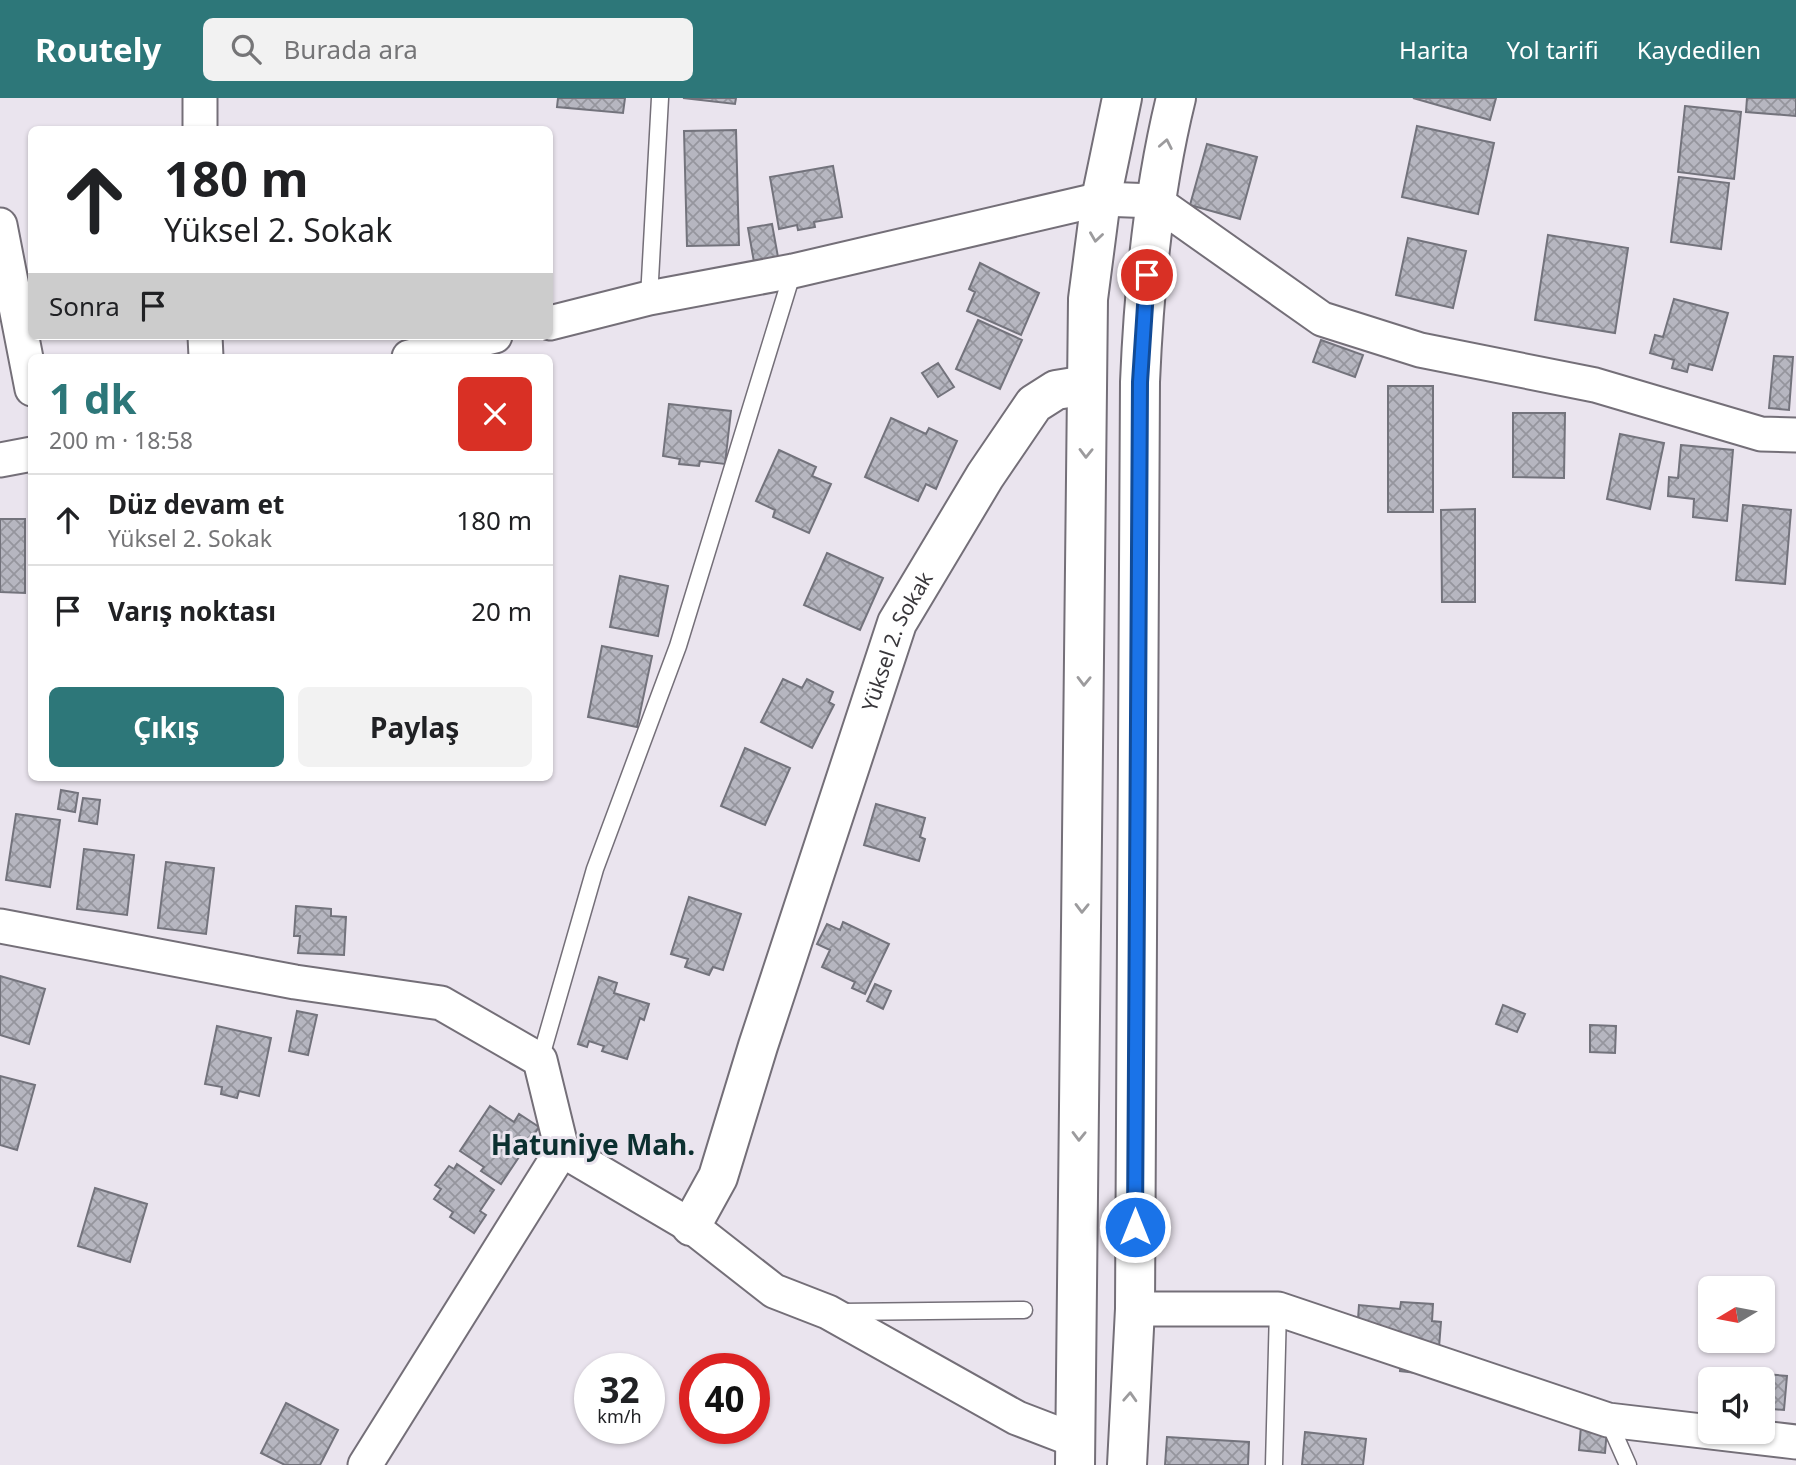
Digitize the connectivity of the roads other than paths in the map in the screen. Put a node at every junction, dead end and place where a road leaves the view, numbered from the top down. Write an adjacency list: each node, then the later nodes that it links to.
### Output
1 (200, 98): 5 (street)
2 (660, 98): 10 (lane)
3 (1122, 98): 6 (street)
4 (1176, 98): 7 (street, one-way to 4)
5 (200, 126)
6 (1101, 199): 7 (street); 9 (street); 15 (street, one-way to 15)
7 (1155, 201): 16 (street); 23 (street)
8 (0, 225): 14 (street)
9 (793, 271): 10 (street); 20 (lane)
10 (649, 298): 11 (street)
11 (553, 322)
12 (479, 340): 13 (street)
13 (421, 354)
14 (28, 368)
15 (1087, 385): 22 (street, Yüksel 2. Sokak); 29 (street, one-way to 29)
16 (1796, 436)
17 (28, 455): 18 (street)
18 (0, 460)
19 (0, 926): 20 (street)
20 (540, 1060): 21 (street)
21 (562, 1150): 22 (street); 30 (street)
22 (691, 1226): 26 (street)
23 (1135, 1309): 24 (street); 31 (street, one-way to 23)
24 (1278, 1309): 27 (street); 32 (lane)
25 (1024, 1310): 26 (lane)
26 (828, 1312): 29 (street)
27 (1608, 1420): 28 (street); 33 (lane)
28 (1796, 1442)
29 (1076, 1453)
30 (365, 1465)
31 (1127, 1465)
32 (1274, 1465)
33 (1628, 1465)

